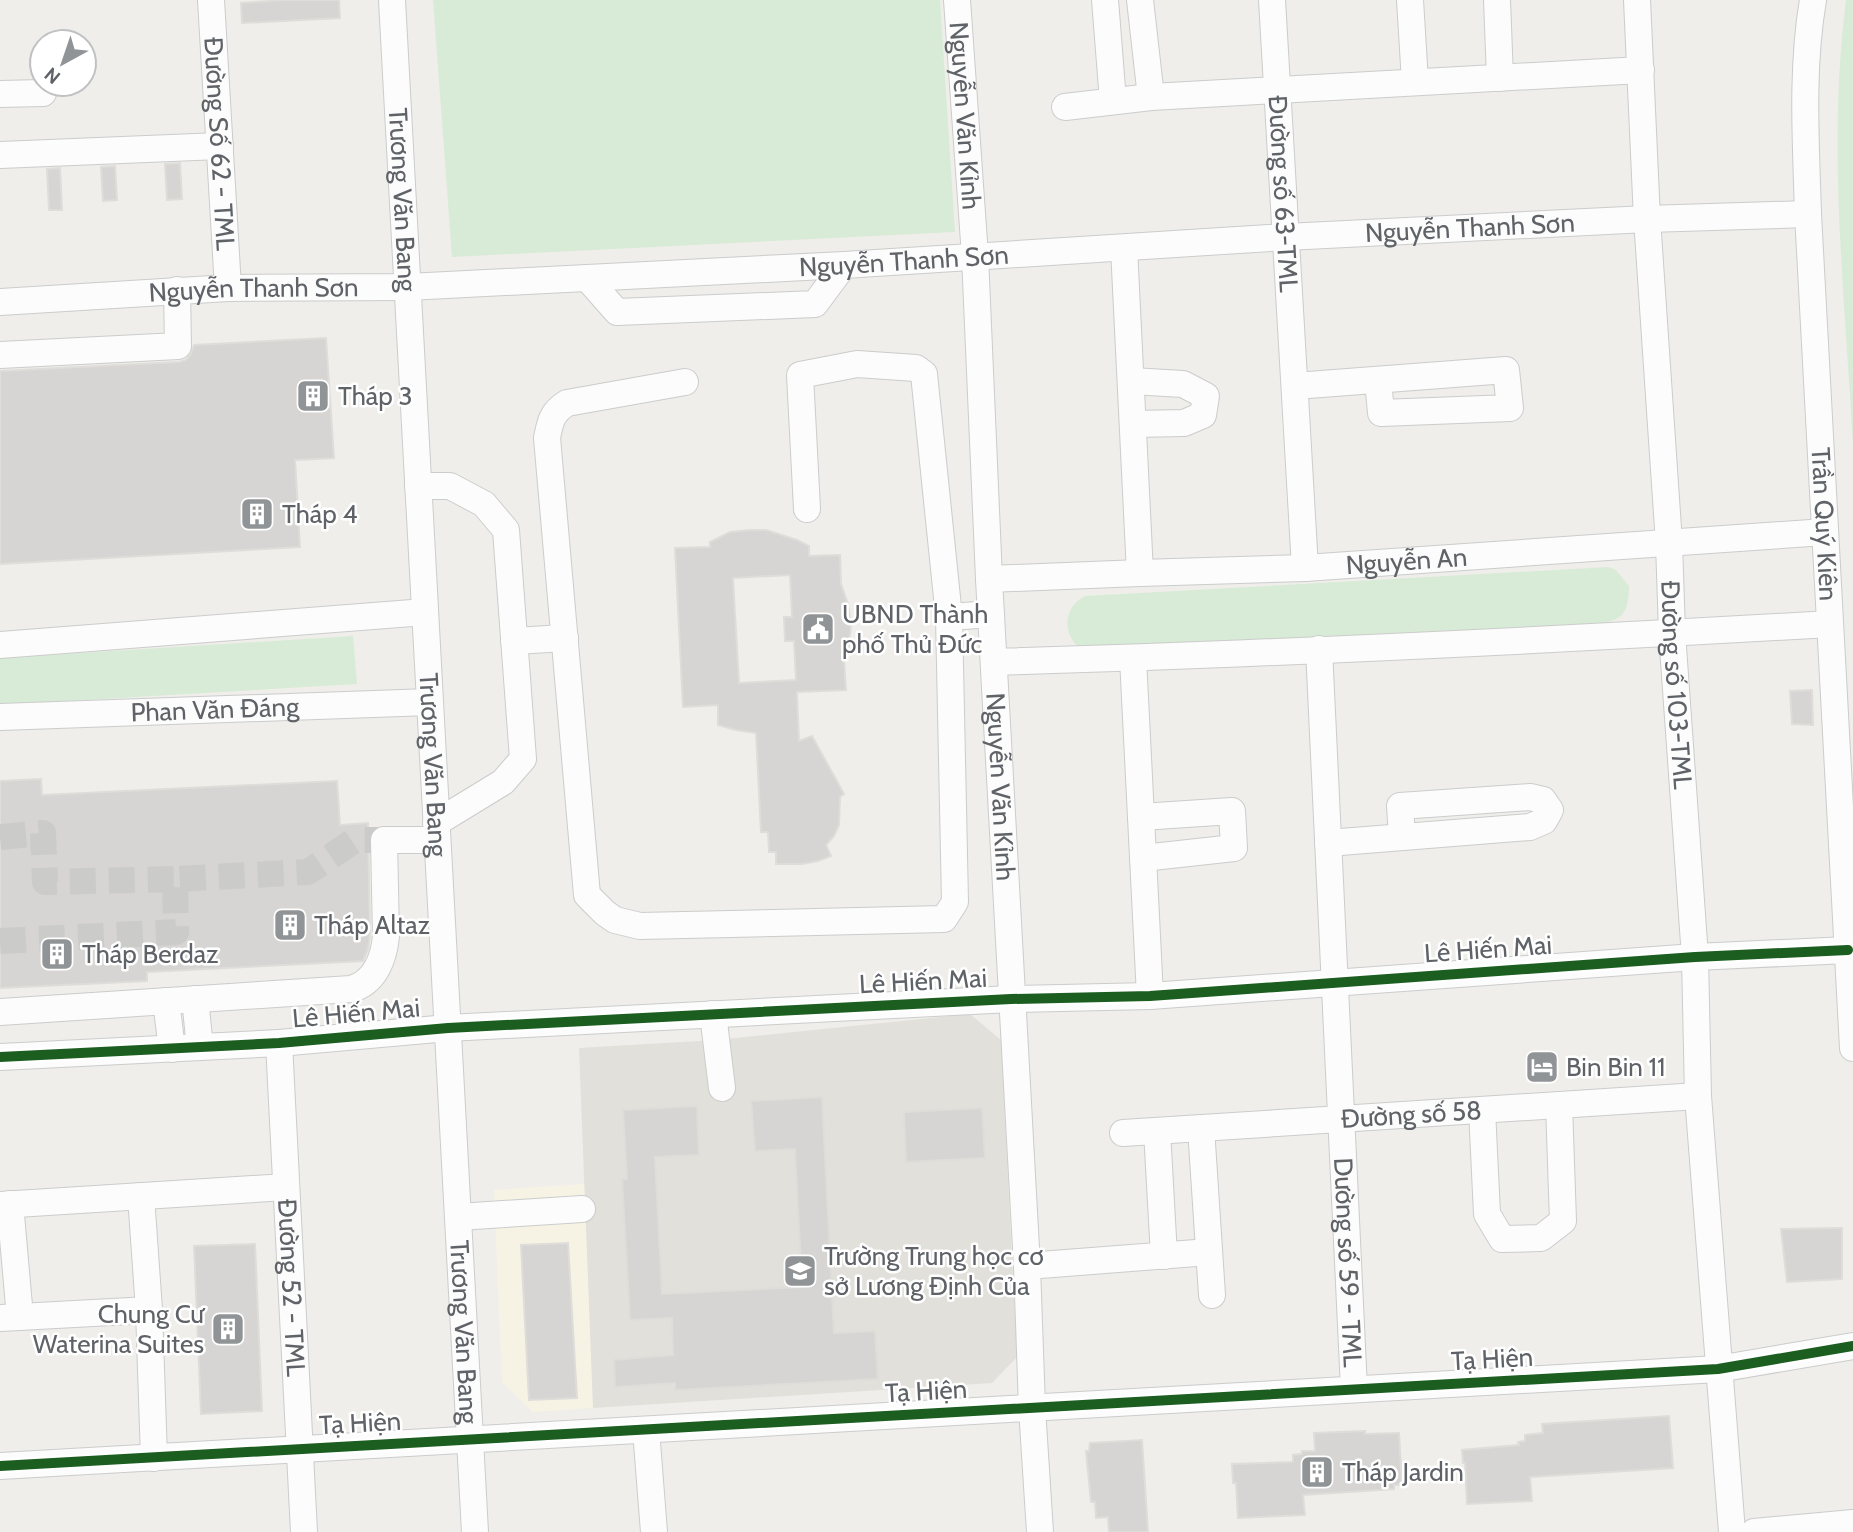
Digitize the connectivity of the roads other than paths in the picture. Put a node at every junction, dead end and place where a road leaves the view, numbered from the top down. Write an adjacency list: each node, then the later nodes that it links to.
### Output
1 (211, 0): 20 (street, Đường Số 62 - TML)
2 (392, 0): 29 (street, Trương Văn Bang)
3 (957, 0): 26 (street, Nguyễn Văn Kỉnh)
4 (1105, 0): 18 (street)
5 (1140, 0): 17 (street)
6 (1272, 0): 14 (street, Đường số 63-TML)
7 (1410, 0): 13 (street)
8 (1497, 0): 12 (street)
9 (1637, 0): 11 (street, Đường số 103-TML)
10 (1813, 0): 22 (street, Trần Quý Kiên)
11 (1640, 70): 12 (street); 23 (street, Đường số 103-TML)
12 (1500, 78): 13 (street)
13 (1415, 82): 14 (street)
14 (1277, 91): 17 (street); 24 (street, Đường số 63-TML)
15 (28, 93): 16 (street)
16 (0, 94)
17 (1151, 97): 18 (street)
18 (1113, 101): 19 (street)
19 (1065, 107)
20 (219, 146): 21 (street); 30 (street, Đường Số 62 - TML)
21 (0, 155)
22 (1808, 214): 23 (street, Nguyễn Thanh Sơn); 41 (street, Trần Quý Kiên)
23 (1647, 219): 24 (street, Nguyễn Thanh Sơn); 42 (street, Đường số 103-TML)
24 (1286, 237): 25 (street, Nguyễn Thanh Sơn); 37 (street, Đường số 63-TML)
25 (1124, 248): 26 (street, Nguyễn Thanh Sơn); 36 (street)
26 (975, 256): 27 (street, Nguyễn Thanh Sơn); 45 (street, Nguyễn Văn Kỉnh)
27 (844, 265): 28 (street, Nguyễn Thanh Sơn); 28 (street)
28 (587, 278): 29 (street, Nguyễn Thanh Sơn)
29 (408, 287): 30 (street, Nguyễn Thanh Sơn); 39 (street, Trương Văn Bang)
30 (228, 288): 31 (street, Nguyễn Thanh Sơn)
31 (177, 290): 32 (street, Nguyễn Thanh Sơn); 33 (street)
32 (0, 302)
33 (0, 355)
34 (1378, 380): 37 (street)
35 (685, 382): 51 (street)
36 (1131, 382): 38 (street); 38 (street)
37 (1295, 386): 43 (street, Đường số 63-TML)
38 (1133, 424): 44 (street)
39 (418, 486): 46 (street, Trương Văn Bang); 52 (street)
40 (807, 509): 48 (street)
41 (1825, 532): 42 (street, Nguyễn An); 49 (street, Trần Quý Kiên)
42 (1669, 543): 43 (street, Nguyễn An); 50 (street, Đường số 103-TML)
43 (1305, 568): 44 (street, Nguyễn An)
44 (1140, 573): 45 (street, Nguyễn An)
45 (989, 579): 47 (street, Nguyễn Văn Kỉnh)
46 (425, 612): 53 (street); 57 (street, Trương Văn Bang)
47 (991, 614): 48 (street); 56 (street, Nguyễn Văn Kỉnh)
48 (949, 617): 51 (street)
49 (1830, 624): 50 (street); 64 (street, Trần Quý Kiên)
50 (1672, 633): 54 (street); 65 (street, Đường số 103-TML)
51 (565, 638): 52 (street)
52 (514, 641): 60 (street)
53 (0, 645)
54 (1319, 649): 55 (street); 62 (street, Dường số 59 - TML)
55 (1133, 658): 56 (street); 59 (street)
56 (994, 662): 69 (street, Nguyễn Văn Kỉnh)
57 (430, 702): 58 (street, Phan Văn Đáng); 60 (street, Trương Văn Bang)
58 (0, 717)
59 (1141, 817): 63 (street); 63 (street)
60 (437, 831): 68 (street); 73 (street, Trương Văn Bang)
61 (1402, 837): 61 (street); 62 (street)
62 (1328, 843): 66 (street, Dường số 59 - TML)
63 (1143, 858): 67 (street)
64 (1848, 950): 65 (street, Lê Hiến Mai); 76 (street, Trần Quý Kiên)
65 (1695, 957): 66 (street, Lê Hiến Mai); 80 (street, Đường số 103-TML)
66 (1335, 983): 67 (street, Lê Hiến Mai); 83 (street, Dường số 59 - TML)
67 (1150, 996): 69 (street, Lê Hiến Mai)
68 (195, 999): 70 (street); 75 (street)
69 (1011, 999): 72 (street, Lê Hiến Mai); 94 (street, Nguyễn Văn Kỉnh)
70 (166, 1001): 71 (street); 77 (street)
71 (0, 1012)
72 (713, 1014): 73 (street, Lê Hiến Mai); 79 (street)
73 (447, 1028): 74 (street, Lê Hiến Mai); 91 (street, Trương Văn Bang)
74 (279, 1043): 75 (street, Lê Hiến Mai); 87 (street, Đường 52 - TML)
75 (200, 1047): 77 (street, Lê Hiến Mai)
76 (1853, 1048)
77 (172, 1049): 78 (street, Lê Hiến Mai)
78 (0, 1057)
79 (722, 1088)
80 (1698, 1096): 81 (street, Đường số 58); 99 (street, Đường số 103-TML)
81 (1559, 1105): 82 (street, Đường số 58); 82 (street)
82 (1482, 1110): 83 (street, Đường số 58)
83 (1342, 1119): 84 (street, Đường số 58); 100 (street, Dường số 59 - TML)
84 (1201, 1128): 85 (street, Đường số 58); 92 (street)
85 (1157, 1131): 86 (street, Đường số 58); 93 (street)
86 (1123, 1133)
87 (286, 1187): 88 (street); 104 (street, Đường 52 - TML)
88 (141, 1196): 89 (street); 96 (street)
89 (5, 1204): 97 (street)
90 (582, 1209): 91 (street)
91 (458, 1217): 103 (street, Trương Văn Bang)
92 (1209, 1252): 93 (street); 95 (street)
93 (1164, 1256): 94 (street)
94 (1027, 1266): 101 (street, Nguyễn Văn Kỉnh)
95 (1212, 1295)
96 (149, 1310): 97 (street); 105 (street)
97 (10, 1318)
98 (1853, 1346): 99 (street, Tạ Hiện)
99 (1718, 1369): 100 (street, Tạ Hiện); 112 (street)
100 (1354, 1389): 101 (street, Tạ Hiện)
101 (1032, 1408): 102 (street, Tạ Hiện); 111 (street, Nguyễn Văn Kỉnh)
102 (646, 1430): 103 (street, Tạ Hiện); 110 (street)
103 (470, 1440): 104 (street, Tạ Hiện); 109 (street, Trương Văn Bang)
104 (299, 1449): 105 (street, Tạ Hiện); 108 (street, Đường 52 - TML)
105 (154, 1458): 106 (street, Tạ Hiện)
106 (0, 1466)
107 (1853, 1523): 113 (street)
108 (304, 1532)
109 (475, 1532)
110 (654, 1532)
111 (1040, 1532)
112 (1732, 1532)
113 (1754, 1532)

